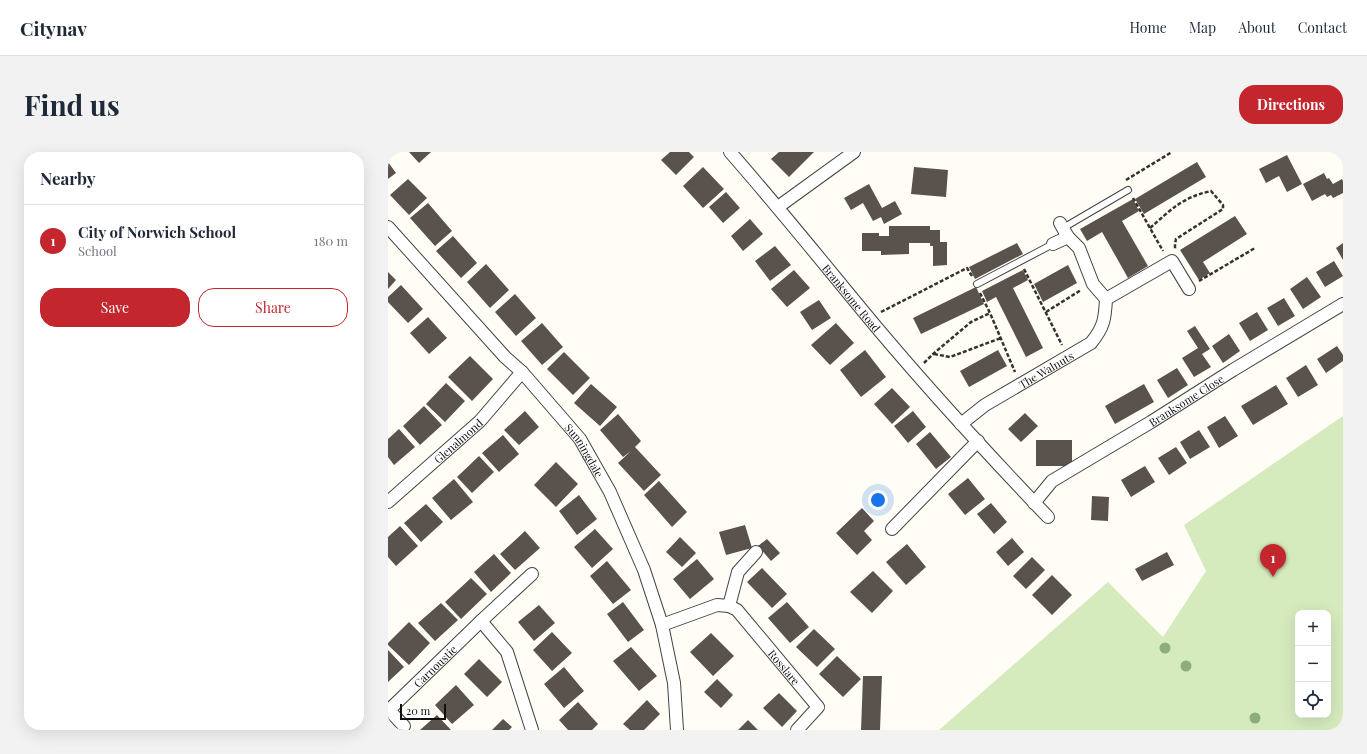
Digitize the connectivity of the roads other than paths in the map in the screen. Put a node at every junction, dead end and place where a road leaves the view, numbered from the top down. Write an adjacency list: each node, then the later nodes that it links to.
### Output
1 (730, 152): 4 (street, Branksome Road)
2 (854, 152): 4 (street)
3 (1128, 190): 6 (lane)
4 (778, 207): 13 (street, Branksome Road)
5 (388, 227): 12 (street, Sunningdale)
6 (1064, 229): 7 (street); 10 (street)
7 (1053, 244): 8 (lane)
8 (977, 284)
9 (1189, 289): 10 (street)
10 (1106, 300): 13 (street, The Walnuts)
11 (1343, 304): 16 (street, Branksome Close)
12 (522, 372): 15 (street, Glenalmond); 23 (street, Sunningdale)
13 (962, 424): 14 (street, Branksome Road)
14 (978, 441): 16 (street, Branksome Road); 18 (street)
15 (388, 502)
16 (1034, 502): 17 (street, Branksome Road)
17 (1048, 518)
18 (892, 529)
19 (756, 552): 21 (street)
20 (532, 574): 22 (street, Carnoustie)
21 (729, 606): 23 (street); 28 (street, Rosslare)
22 (481, 621): 24 (street, Carnoustie); 26 (street)
23 (662, 625): 27 (street, Sunningdale)
24 (388, 710): 25 (street, Carnoustie)
25 (404, 726)
26 (532, 730)
27 (677, 730)
28 (798, 730)

